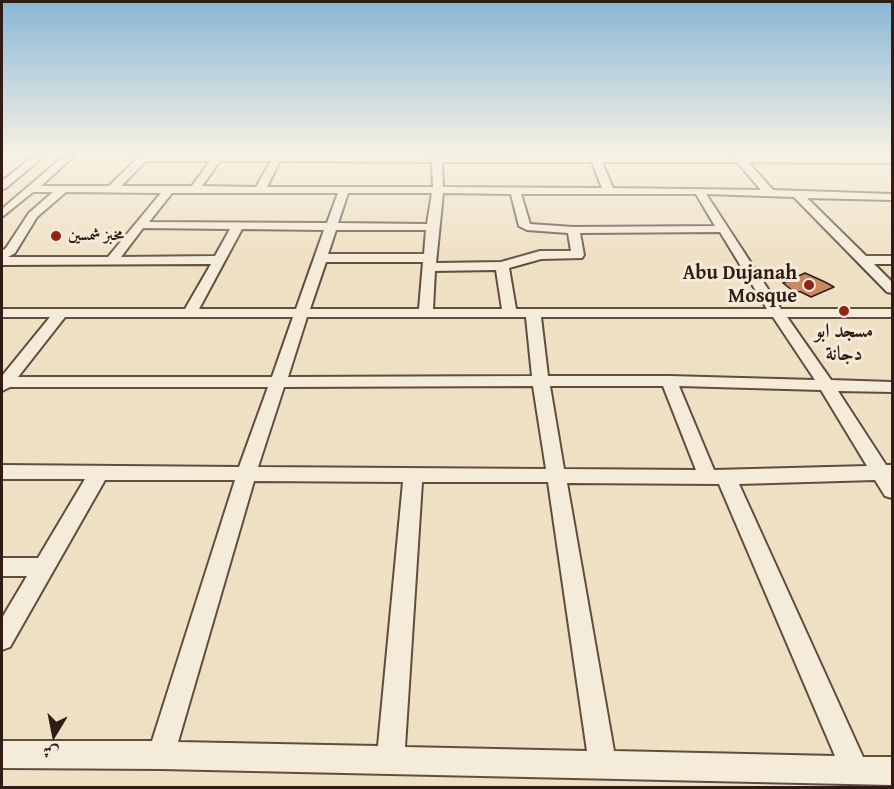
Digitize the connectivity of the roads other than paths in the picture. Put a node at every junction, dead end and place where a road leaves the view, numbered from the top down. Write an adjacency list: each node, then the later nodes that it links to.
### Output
1 (699, 191): 17 (street)
2 (28, 192): 12 (street)
3 (60, 192): 19 (street)
4 (167, 192): 13 (street)
5 (343, 192): 15 (street)
6 (438, 192): 16 (street)
7 (515, 192): 18 (street)
8 (756, 192): 9 (street)
9 (769, 192): 10 (street)
10 (796, 193): 11 (street); 23 (street)
11 (892, 197)
12 (2, 214)
13 (141, 225): 14 (street); 21 (street)
14 (238, 225): 15 (street); 22 (street)
15 (330, 226): 16 (street); 20 (street)
16 (432, 227): 26 (street)
17 (722, 229): 18 (street); 35 (street)
18 (573, 230): 27 (street)
19 (2, 256)
20 (321, 258): 26 (street); 37 (street)
21 (112, 260): 22 (street); 25 (street)
22 (219, 260): 32 (street)
23 (864, 260): 24 (street); 28 (street)
24 (892, 260)
25 (2, 261)
26 (430, 262): 27 (street); 33 (street)
27 (502, 266): 29 (street)
28 (892, 289)
29 (510, 312): 33 (street); 34 (street)
30 (2, 313): 31 (street)
31 (61, 313): 32 (street); 41 (street)
32 (190, 313): 37 (street)
33 (426, 313): 37 (street)
34 (532, 313): 35 (street); 40 (street)
35 (777, 313): 36 (street); 42 (street)
36 (892, 313)
37 (301, 314): 39 (street)
38 (669, 381): 40 (street); 42 (street); 50 (street)
39 (276, 383): 40 (street); 41 (street); 47 (street)
40 (541, 383): 49 (street)
41 (3, 384)
42 (827, 386): 43 (street); 45 (street)
43 (892, 387)
44 (2, 472): 46 (street)
45 (886, 472): 50 (street); 51 (street)
46 (99, 473): 47 (street); 53 (street)
47 (246, 474): 48 (street); 56 (street)
48 (414, 476): 49 (street); 57 (street)
49 (557, 476): 50 (street); 58 (street)
50 (717, 477): 59 (street)
51 (892, 491)
52 (2, 567): 53 (street)
53 (44, 567): 54 (street)
54 (2, 639)
55 (2, 755): 56 (street)
56 (161, 755): 57 (street)
57 (390, 760): 58 (street)
58 (603, 765): 59 (street)
59 (855, 771): 60 (street)
60 (892, 771)

